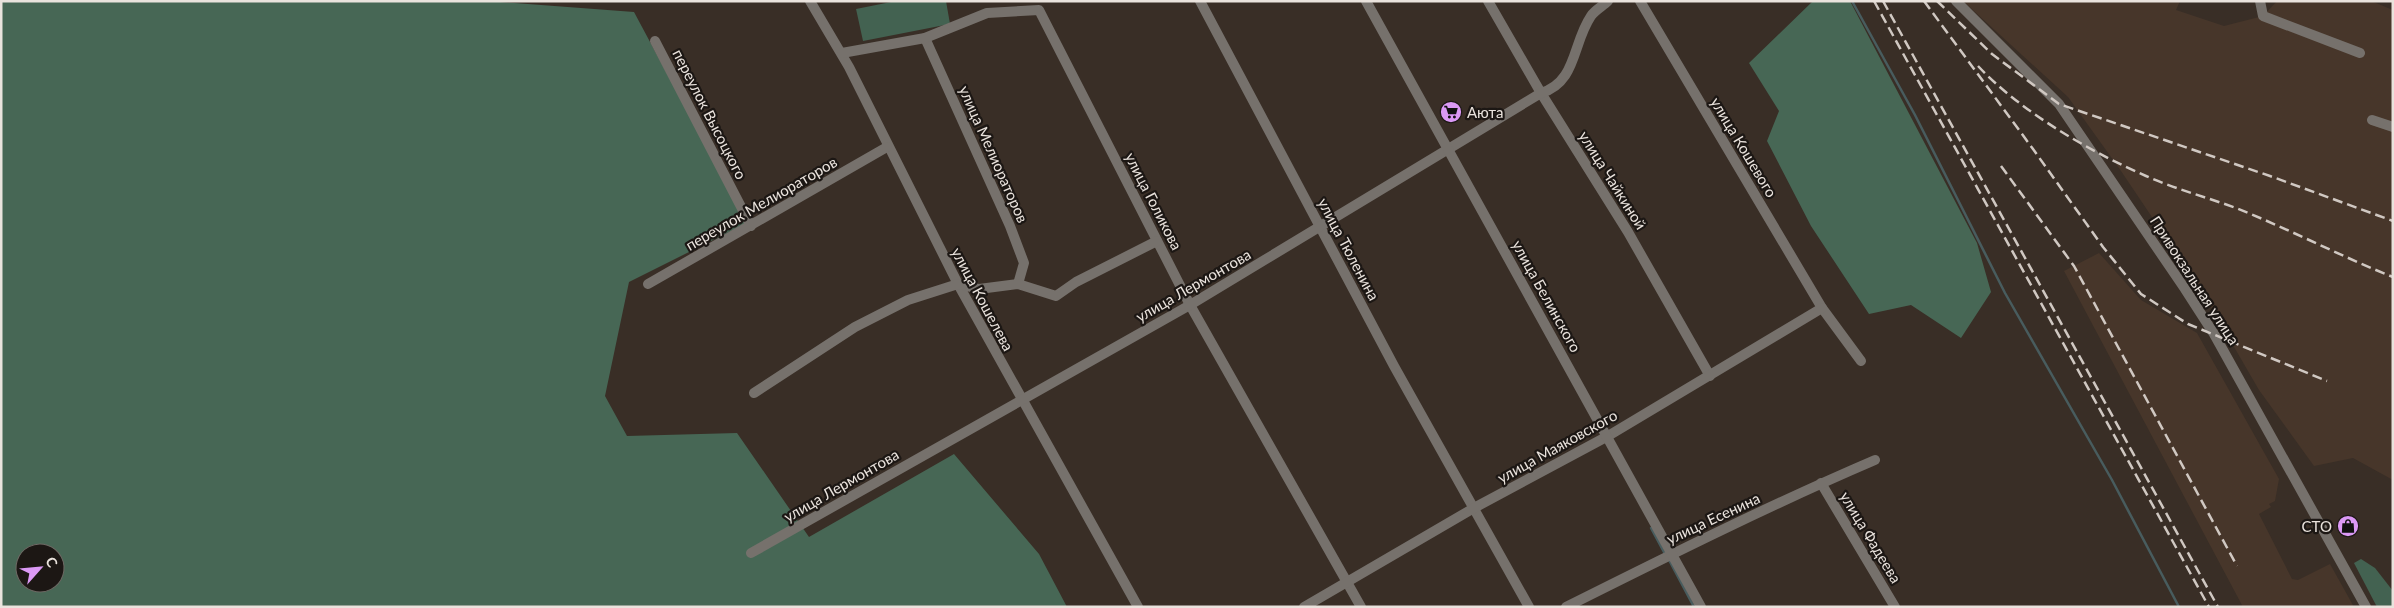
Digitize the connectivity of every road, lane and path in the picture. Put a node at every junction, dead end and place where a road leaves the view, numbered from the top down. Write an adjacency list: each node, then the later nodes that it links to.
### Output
1 (810, 1): 12 (street, улица Кошелева)
2 (1200, 1): 19 (street, улица Тюленина)
3 (1366, 1): 17 (street, улица Белинского)
4 (1488, 1): 13 (street, улица Чайкиной)
5 (1608, 1): 13 (street, улица Лермонтова)
6 (1640, 1): 25 (street, улица Кошевого)
7 (1956, 1): 44 (street, Привокзальная улица)
8 (2260, 1): 11 (street)
9 (925, 38): 12 (street, улица Голикова); 20 (street, улица Голикова); 23 (street, улица Мелиораторов)
10 (656, 41): 18 (street, переулок Высоцкого)
11 (2360, 52)
12 (842, 53): 16 (street, улица Кошелева)
13 (1540, 93): 17 (street, улица Лермонтова); 27 (street, улица Чайкиной)
14 (2372, 120): 15 (street)
15 (2393, 128)
16 (887, 147): 18 (street, переулок Мелиораторов); 22 (street, улица Кошелева)
17 (1447, 148): 19 (street, улица Лермонтова); 30 (street, улица Белинского)
18 (751, 226): 21 (street, переулок Мелиораторов)
19 (1320, 227): 24 (street, улица Лермонтова); 33 (street, улица Тюленина)
20 (1157, 241): 23 (street); 24 (street, улица Голикова)
21 (648, 284)
22 (958, 284): 23 (street); 28 (street); 29 (street, улица Кошелева)
23 (1018, 284)
24 (1190, 305): 29 (street, улица Лермонтова); 36 (street, улица Голикова)
25 (1822, 308): 26 (street, улица Кошевого); 27 (street, улица Маяковского)
26 (1860, 361)
27 (1710, 376): 30 (street, улица Маяковского)
28 (754, 393)
29 (1020, 399): 34 (street, улица Лермонтова); 37 (street, улица Кошелева)
30 (1608, 436): 33 (street, улица Маяковского); 35 (street, улица Белинского)
31 (1875, 460): 32 (street, улица Есенина)
32 (1821, 483): 35 (street, улица Есенина); 43 (street, улица Фадеева)
33 (1474, 508): 36 (street, улица Маяковского); 40 (street, улица Тюленина)
34 (751, 553)
35 (1672, 553): 41 (street, улица Есенина); 42 (street, улица Белинского)
36 (1347, 581): 38 (street, улица Маяковского); 39 (street, улица Голикова)
37 (1138, 607)
38 (1304, 607)
39 (1361, 607)
40 (1529, 607)
41 (1566, 607)
42 (1701, 607)
43 (1895, 607)
44 (2366, 607)

